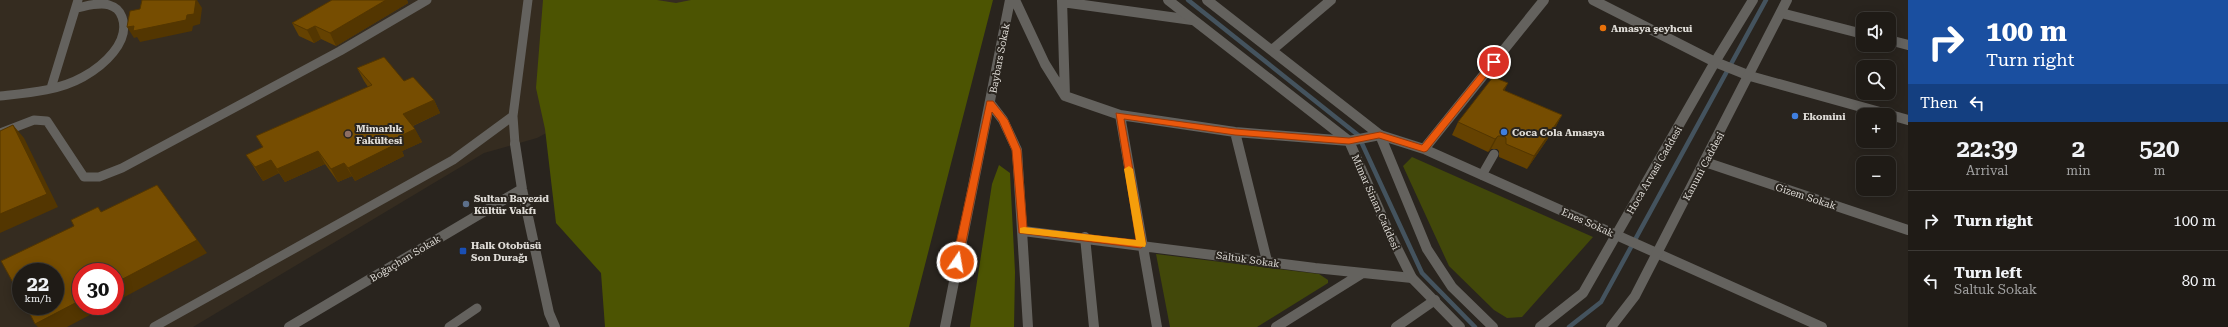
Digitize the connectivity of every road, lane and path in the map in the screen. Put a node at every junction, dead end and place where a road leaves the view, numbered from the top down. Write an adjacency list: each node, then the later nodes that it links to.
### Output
1 (427, 0): 30 (lane)
2 (528, 0): 27 (lane)
3 (1010, 0): 25 (street, Baybars Sokak)
4 (1015, 0): 24 (street)
5 (1168, 0): 15 (street, Mimar Sinan Caddesi)
6 (1207, 0): 19 (street)
7 (1331, 0): 19 (street)
8 (1544, 0): 34 (street)
9 (1593, 0): 20 (street)
10 (1753, 0): 20 (street, Hoca Arvasi Caddesi)
11 (1787, 0): 14 (street, Kanuni Caddesi)
12 (1062, 1): 15 (street); 24 (street)
13 (77, 4): 22 (lane); 22 (lane)
14 (1781, 13): 16 (street); 21 (street, Kanuni Caddesi)
15 (1192, 20): 32 (street, Mimar Sinan Caddesi)
16 (1856, 32)
17 (1896, 42): 18 (street)
18 (1908, 45)
19 (1272, 50): 31 (street)
20 (1714, 62): 21 (street); 41 (street, Hoca Arvasi Caddesi)
21 (1750, 76): 28 (street); 36 (street, Kanuni Caddesi)
22 (51, 88): 23 (lane)
23 (0, 96)
24 (1065, 96): 26 (street, Enes Sokak)
25 (990, 103): 40 (street); 54 (street, Baybars Sokak)
26 (1120, 115): 29 (street, Enes Sokak); 43 (street)
27 (513, 116): 33 (lane); 50 (lane)
28 (1908, 120)
29 (1235, 132): 32 (street, Enes Sokak); 45 (street)
30 (0, 133)
31 (1380, 135): 32 (street, Enes Sokak); 34 (street, Enes Sokak); 61 (street)
32 (1349, 141): 47 (street, Mimar Sinan Caddesi)
33 (515, 144): 38 (street)
34 (1424, 149): 37 (street, Enes Sokak)
35 (1494, 154): 37 (lane)
36 (1705, 162): 39 (street, Gizem Sokak); 44 (street, Kanuni Caddesi)
37 (1482, 175): 41 (street, Enes Sokak)
38 (522, 189): 51 (street, Boğaçhan Sokak); 53 (street)
39 (1908, 230)
40 (1022, 231): 42 (street, Saltuk Sokak); 55 (street)
41 (1617, 235): 44 (street, Enes Sokak); 62 (street, Hoca Arvasi Caddesi)
42 (1085, 237): 43 (street, Saltuk Sokak); 56 (street)
43 (1141, 244): 45 (street, Saltuk Sokak); 57 (street)
44 (1657, 253): 63 (street, Kanuni Caddesi); 64 (street, Enes Sokak)
45 (1267, 261): 46 (street, Saltuk Sokak)
46 (1361, 274): 47 (street, Saltuk Sokak); 58 (street)
47 (1412, 278): 48 (street, Mimar Sinan Caddesi)
48 (1435, 300): 59 (street); 60 (street, Mimar Sinan Caddesi)
49 (477, 308): 52 (lane)
50 (154, 327)
51 (289, 327)
52 (448, 327)
53 (555, 327)
54 (945, 327)
55 (1028, 327)
56 (1094, 327)
57 (1157, 327)
58 (1276, 327)
59 (1396, 327)
60 (1460, 327)
61 (1493, 327)
62 (1540, 327)
63 (1611, 327)
64 (1822, 327)

